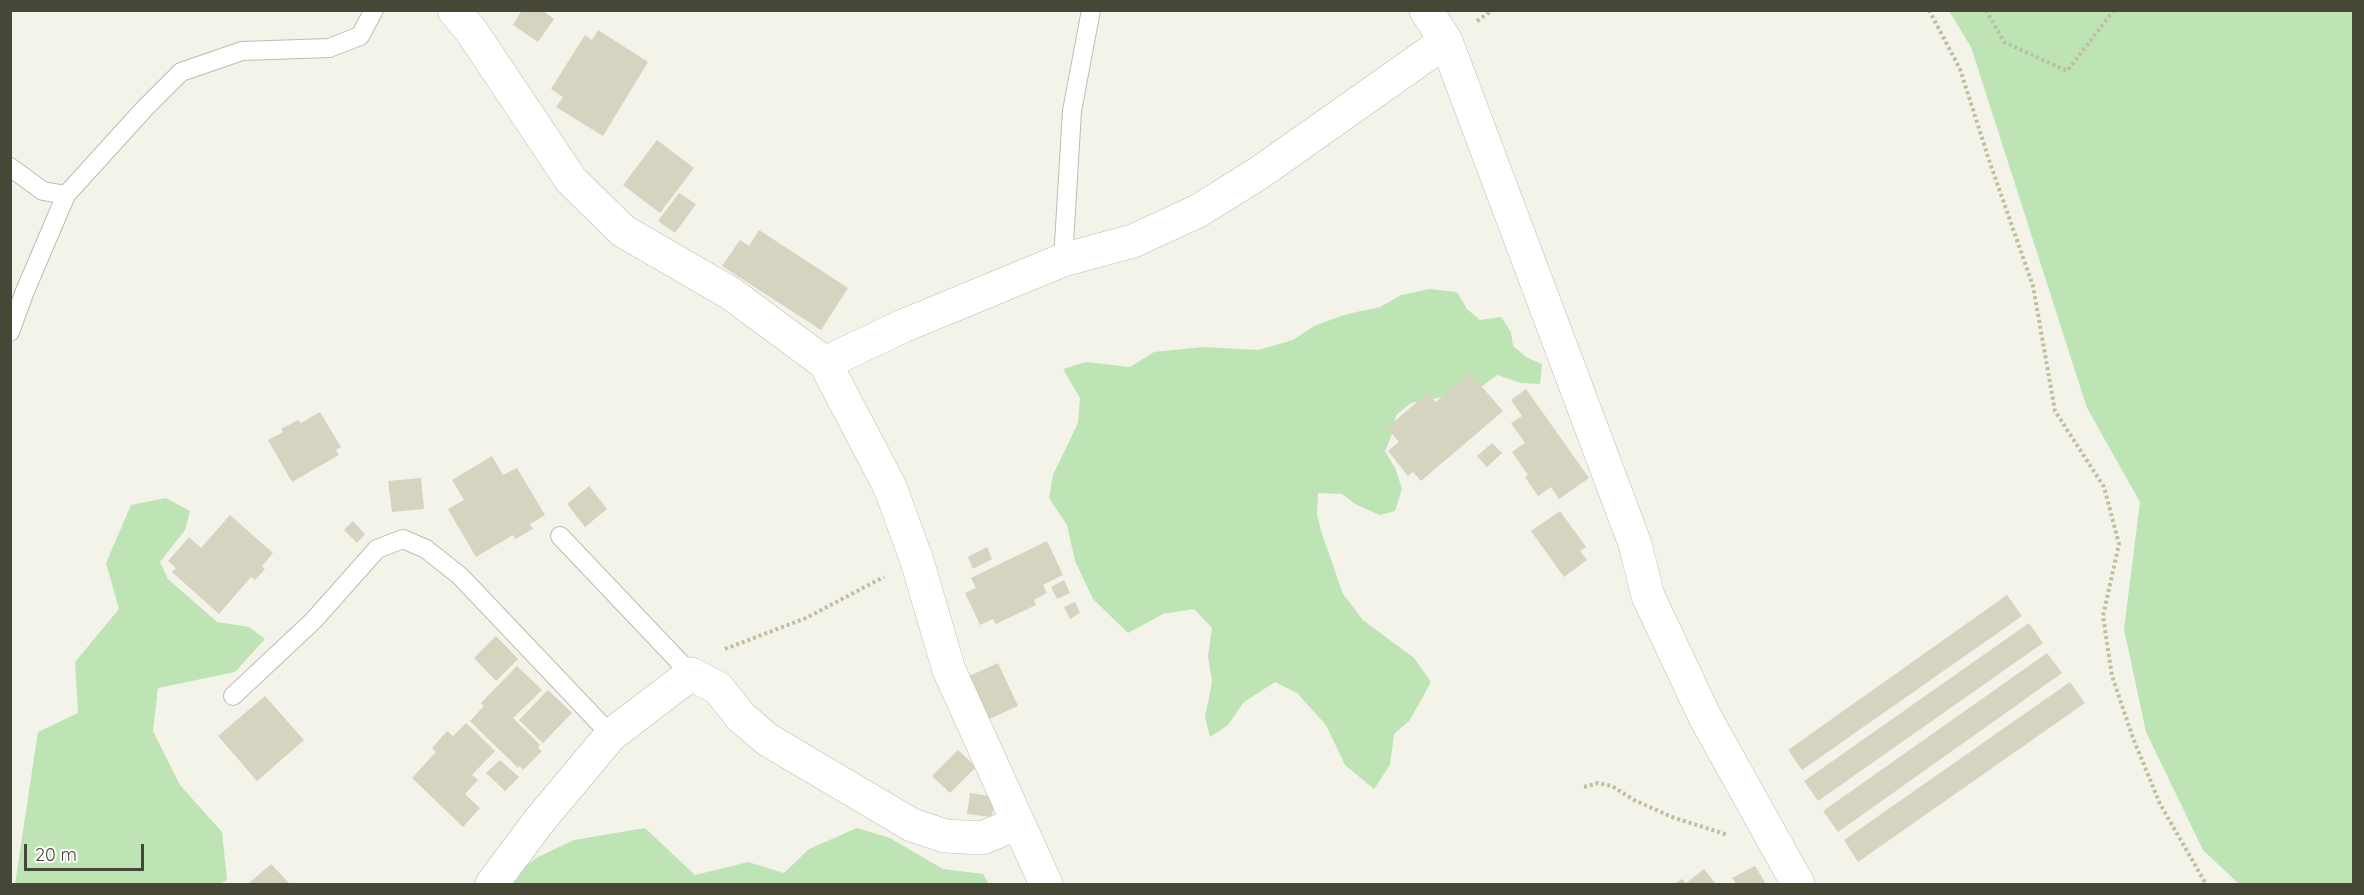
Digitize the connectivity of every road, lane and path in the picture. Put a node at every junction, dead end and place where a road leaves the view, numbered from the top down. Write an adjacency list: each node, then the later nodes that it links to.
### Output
1 (374, 10): 10 (lane)
2 (454, 10): 13 (street)
3 (1091, 10): 11 (lane)
4 (1426, 10): 8 (street)
5 (1929, 10): 25 (path)
6 (1986, 10): 7 (path)
7 (2114, 10)
8 (1446, 41): 11 (street); 21 (street)
9 (10, 167): 10 (lane)
10 (66, 195): 12 (lane)
11 (1064, 260): 13 (street)
12 (10, 332)
13 (825, 363): 15 (street)
14 (560, 536): 16 (lane)
15 (917, 561): 16 (path); 20 (street)
16 (691, 674): 18 (street); 20 (street)
17 (233, 696): 18 (lane)
18 (612, 735): 22 (street)
19 (1584, 787): 21 (path)
20 (1018, 823): 23 (street)
21 (1775, 842): 24 (street)
22 (492, 885)
23 (1046, 885)
24 (1798, 885)
25 (2206, 885)

